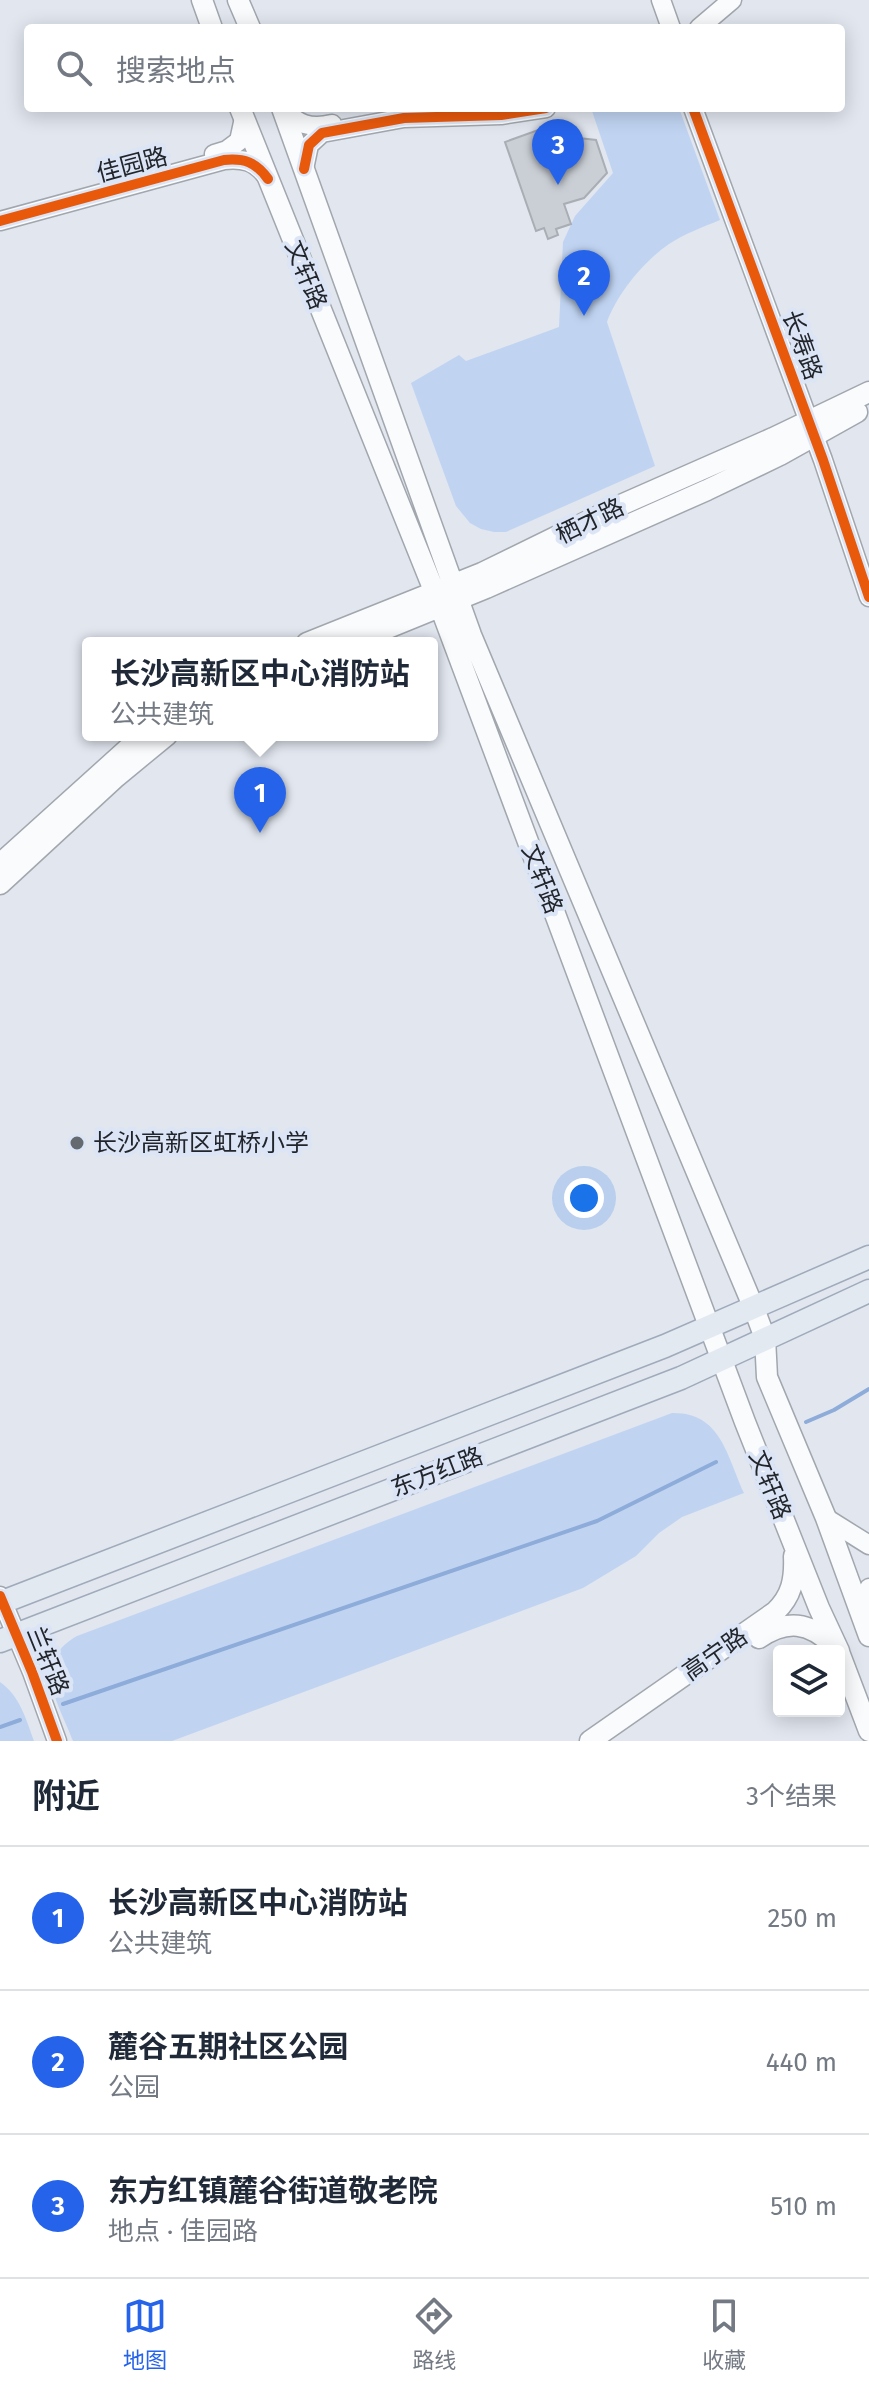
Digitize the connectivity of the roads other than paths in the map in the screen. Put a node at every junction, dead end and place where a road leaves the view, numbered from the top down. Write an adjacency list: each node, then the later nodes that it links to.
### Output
1 (202, 0): 7 (main road)
2 (238, 0): 8 (main road)
3 (654, 0): 9 (street)
4 (661, 0): 10 (street)
5 (732, 0): 11 (street)
6 (741, 0): 12 (street)
7 (211, 24)
8 (248, 24)
9 (663, 24)
10 (670, 24)
11 (704, 24)
12 (714, 24)
13 (283, 112): 20 (main road, 文轩路)
14 (286, 112): 15 (street)
15 (398, 112)
16 (520, 112): 20 (street)
17 (695, 112): 26 (street, 长寿路)
18 (701, 112): 26 (street, 长寿路)
19 (242, 113): 21 (main road, 文轩路); 22 (street, 佳园路)
20 (304, 169): 28 (main road, 文轩路)
21 (268, 179): 23 (street, 佳园路); 28 (main road, 文轩路)
22 (0, 213)
23 (0, 221)
24 (869, 392): 26 (main road, 栖才路)
25 (869, 406): 26 (main road, 栖才路)
26 (814, 427): 27 (street, 长寿路); 28 (main road, 栖才路); 29 (street, 长寿路)
27 (869, 581)
28 (447, 596): 30 (main road, 栖才路); 31 (main road, 栖才路); 38 (main road, 文轩路); 39 (main road, 文轩路)
29 (869, 597)
30 (325, 637)
31 (363, 637)
32 (136, 741): 34 (main road)
33 (160, 741): 35 (main road)
34 (0, 864)
35 (0, 884)
36 (869, 1257): 38 (main road, 东方红路)
37 (869, 1291): 40 (main road, 东方红路)
38 (753, 1306): 39 (main road, 东方红路); 40 (main road, 文轩路)
39 (711, 1328): 41 (main road, 文轩路); 46 (main road, 东方红路)
40 (765, 1338): 41 (main road, 东方红路); 42 (main road, 文轩路)
41 (723, 1358): 43 (main road, 文轩路); 49 (main road, 东方红路)
42 (826, 1518): 44 (street); 47 (main road, 文轩路)
43 (792, 1540): 51 (main road, 文轩路); 56 (main road, 高宁路)
44 (869, 1545)
45 (869, 1588): 47 (street)
46 (1, 1604): 49 (street, 兰轩路)
47 (860, 1611): 48 (main road, 文轩路)
48 (869, 1636)
49 (9, 1638): 54 (street, 兰轩路); 55 (street, 兰轩路)
50 (832, 1645): 57 (main road, 高宁路)
51 (836, 1645)
52 (845, 1669): 53 (main road, 文轩路)
53 (869, 1731)
54 (49, 1741)
55 (57, 1741)
56 (590, 1741)
57 (612, 1741)

